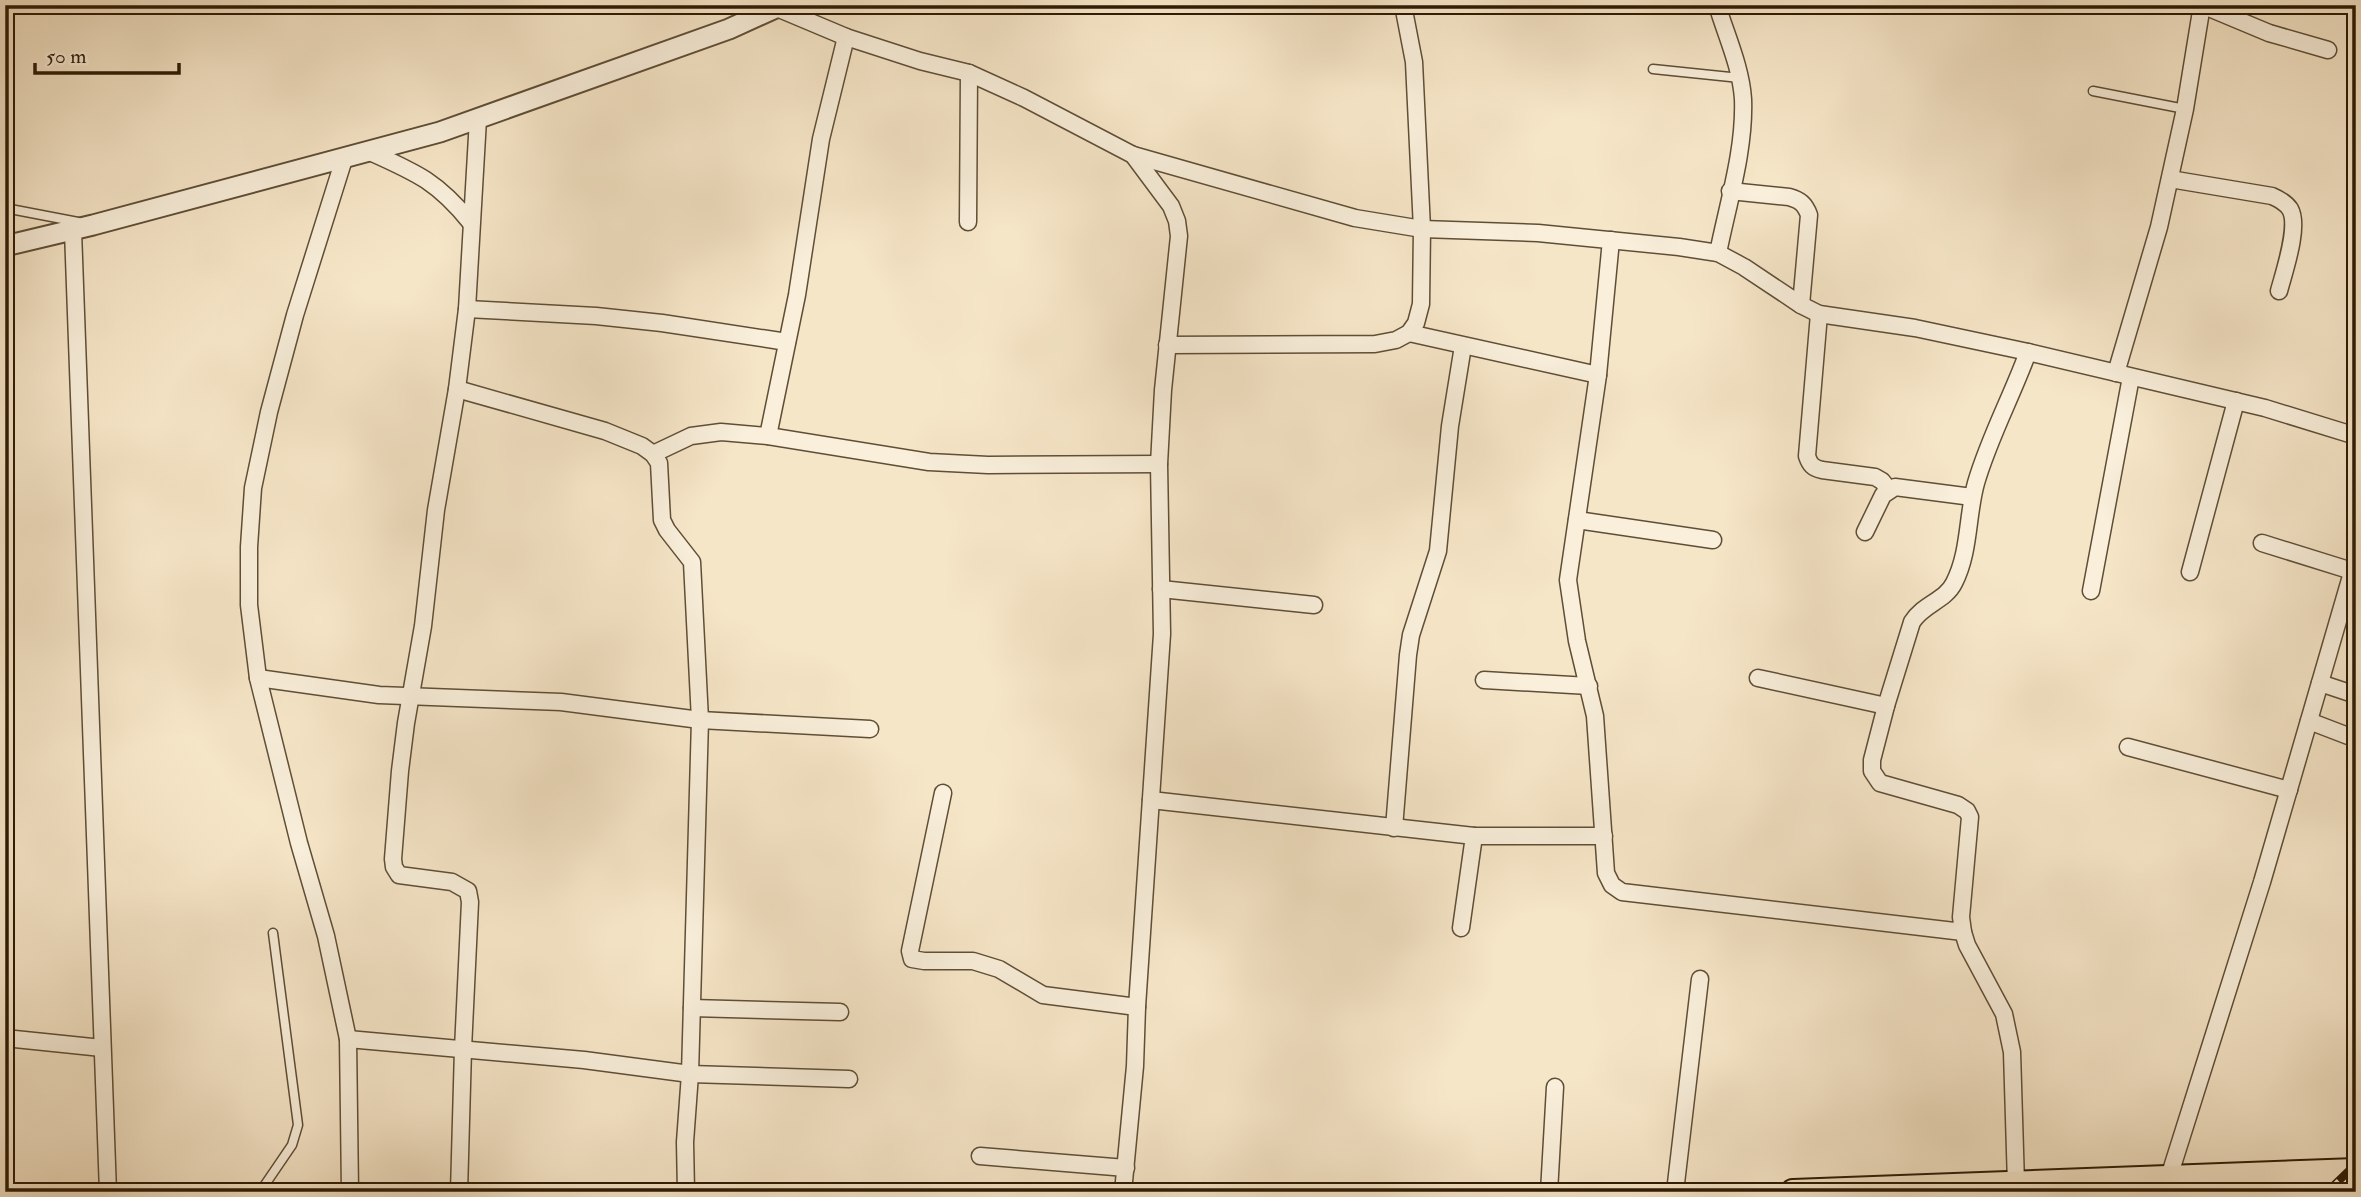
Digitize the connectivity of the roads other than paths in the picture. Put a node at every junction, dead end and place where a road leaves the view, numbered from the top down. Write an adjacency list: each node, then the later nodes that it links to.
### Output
1 (1402, 5): 22 (street)
2 (1717, 5): 9 (street)
3 (2202, 5): 6 (street); 11 (street)
4 (779, 7): 5 (street); 12 (street)
5 (846, 37): 8 (street); 32 (street)
6 (2328, 50)
7 (1653, 69): 9 (lane)
8 (969, 74): 14 (street); 19 (street)
9 (1740, 78): 17 (street)
10 (2093, 91): 11 (lane)
11 (2185, 109): 16 (street)
12 (478, 119): 13 (street); 20 (street)
13 (370, 152): 15 (street); 20 (street)
14 (1133, 155): 22 (street); 33 (street)
15 (344, 159): 21 (street); 55 (street)
16 (2170, 179): 27 (street); 37 (street)
17 (1730, 191): 26 (street); 28 (street)
18 (5, 208): 21 (lane)
19 (968, 222)
20 (471, 223): 29 (street)
21 (93, 225): 23 (street)
22 (1422, 229): 24 (street); 31 (street)
23 (73, 231): 25 (street); 83 (street)
24 (1611, 240): 26 (street); 36 (street)
25 (5, 246)
26 (1718, 253): 28 (street)
27 (2279, 291)
28 (1801, 305): 30 (street)
29 (467, 309): 32 (street); 38 (street)
30 (1819, 314): 35 (street); 44 (street)
31 (1409, 333): 33 (street); 34 (street)
32 (788, 342): 40 (street)
33 (1167, 345): 43 (street)
34 (1463, 346): 36 (street); 71 (street)
35 (2028, 352): 37 (street); 45 (street)
36 (1598, 374): 46 (street)
37 (2123, 375): 39 (street); 53 (street)
38 (457, 389): 42 (street); 61 (street)
39 (2236, 401): 41 (street); 51 (street)
40 (768, 436): 42 (street); 43 (street)
41 (2356, 436)
42 (653, 454): 63 (street)
43 (1159, 464): 52 (street)
44 (1889, 490): 45 (street); 47 (street)
45 (1972, 497): 62 (street)
46 (1577, 520): 48 (street); 59 (street)
47 (1865, 532)
48 (1713, 540)
49 (2262, 543): 50 (street)
50 (2354, 565): 58 (street)
51 (2190, 572)
52 (1161, 589): 54 (street); 70 (street)
53 (2091, 591)
54 (1314, 605)
55 (258, 678): 61 (street); 82 (street)
56 (1758, 678): 62 (street)
57 (1485, 680): 59 (street)
58 (2320, 683): 60 (street); 64 (street)
59 (1589, 686): 73 (street)
60 (2356, 695)
61 (411, 697): 63 (street); 84 (street)
62 (1886, 706): 75 (street)
63 (700, 720): 65 (street); 78 (street)
64 (2309, 721): 66 (street); 68 (street)
65 (870, 729)
66 (2356, 738)
67 (2128, 747): 68 (street)
68 (2289, 790): 91 (street)
69 (943, 793): 79 (street)
70 (1151, 800): 71 (street); 79 (street)
71 (1394, 828): 72 (street)
72 (1474, 836): 73 (street); 74 (street)
73 (1604, 836): 75 (street)
74 (1461, 928)
75 (1963, 932): 92 (street)
76 (273, 933): 95 (lane)
77 (1700, 979): 101 (street)
78 (692, 1007): 80 (street); 85 (street)
79 (1137, 1007): 89 (street)
80 (840, 1012)
81 (5, 1038): 83 (street)
82 (348, 1039): 84 (street); 96 (street)
83 (102, 1048): 94 (street)
84 (463, 1049): 85 (street); 97 (street)
85 (690, 1074): 86 (street); 98 (street)
86 (849, 1079)
87 (1555, 1087): 100 (street)
88 (980, 1156): 89 (street)
89 (1126, 1168): 99 (street)
90 (2356, 1171): 91 (main road)
91 (2169, 1177): 92 (main road)
92 (2017, 1184): 93 (main road)
93 (1866, 1190): 102 (main road)
94 (108, 1192)
95 (260, 1192)
96 (350, 1192)
97 (459, 1192)
98 (686, 1192)
99 (1123, 1192)
100 (1549, 1192)
101 (1675, 1192)
102 (1793, 1192)

